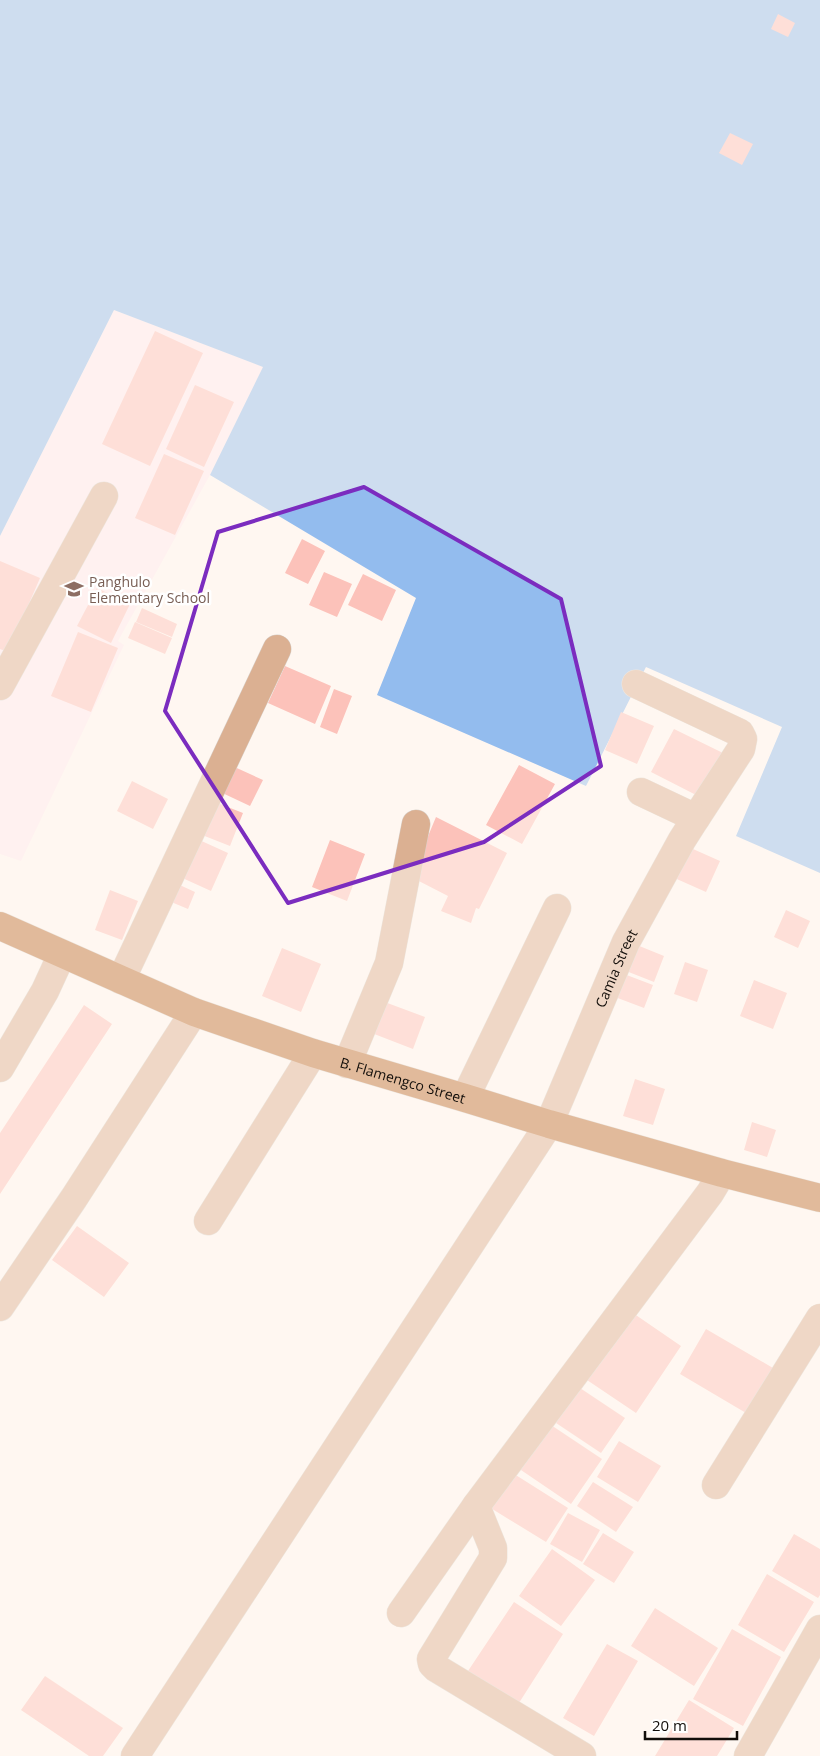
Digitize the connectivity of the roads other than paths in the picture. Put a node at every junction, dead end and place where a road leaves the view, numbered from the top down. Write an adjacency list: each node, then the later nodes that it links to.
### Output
1 (104, 496): 4 (street)
2 (277, 649): 11 (street)
3 (636, 684): 6 (street, Camia Street)
4 (0, 686)
5 (641, 792): 6 (street)
6 (696, 818): 17 (street, Camia Street)
7 (416, 824): 14 (street)
8 (558, 908): 16 (street)
9 (0, 926): 10 (main road, B. Flamengco Street)
10 (62, 954): 11 (main road, B. Flamengco Street); 15 (street)
11 (121, 980): 12 (main road, B. Flamengco Street)
12 (194, 1012): 13 (main road, B. Flamengco Street); 21 (street)
13 (313, 1053): 14 (main road, B. Flamengco Street); 20 (street)
14 (347, 1064): 16 (main road, B. Flamengco Street)
15 (0, 1068)
16 (465, 1098): 17 (main road, B. Flamengco Street)
17 (549, 1124): 18 (main road, B. Flamengco Street); 28 (street, Camia Street)
18 (722, 1173): 19 (main road, B. Flamengco Street); 24 (street)
19 (820, 1198)
20 (208, 1221)
21 (0, 1307)
22 (820, 1318): 23 (street)
23 (716, 1485)
24 (476, 1506): 25 (street); 27 (street)
25 (401, 1613)
26 (820, 1630): 30 (street)
27 (544, 1747): 29 (street)
28 (135, 1756)
29 (582, 1756)
30 (748, 1756)

